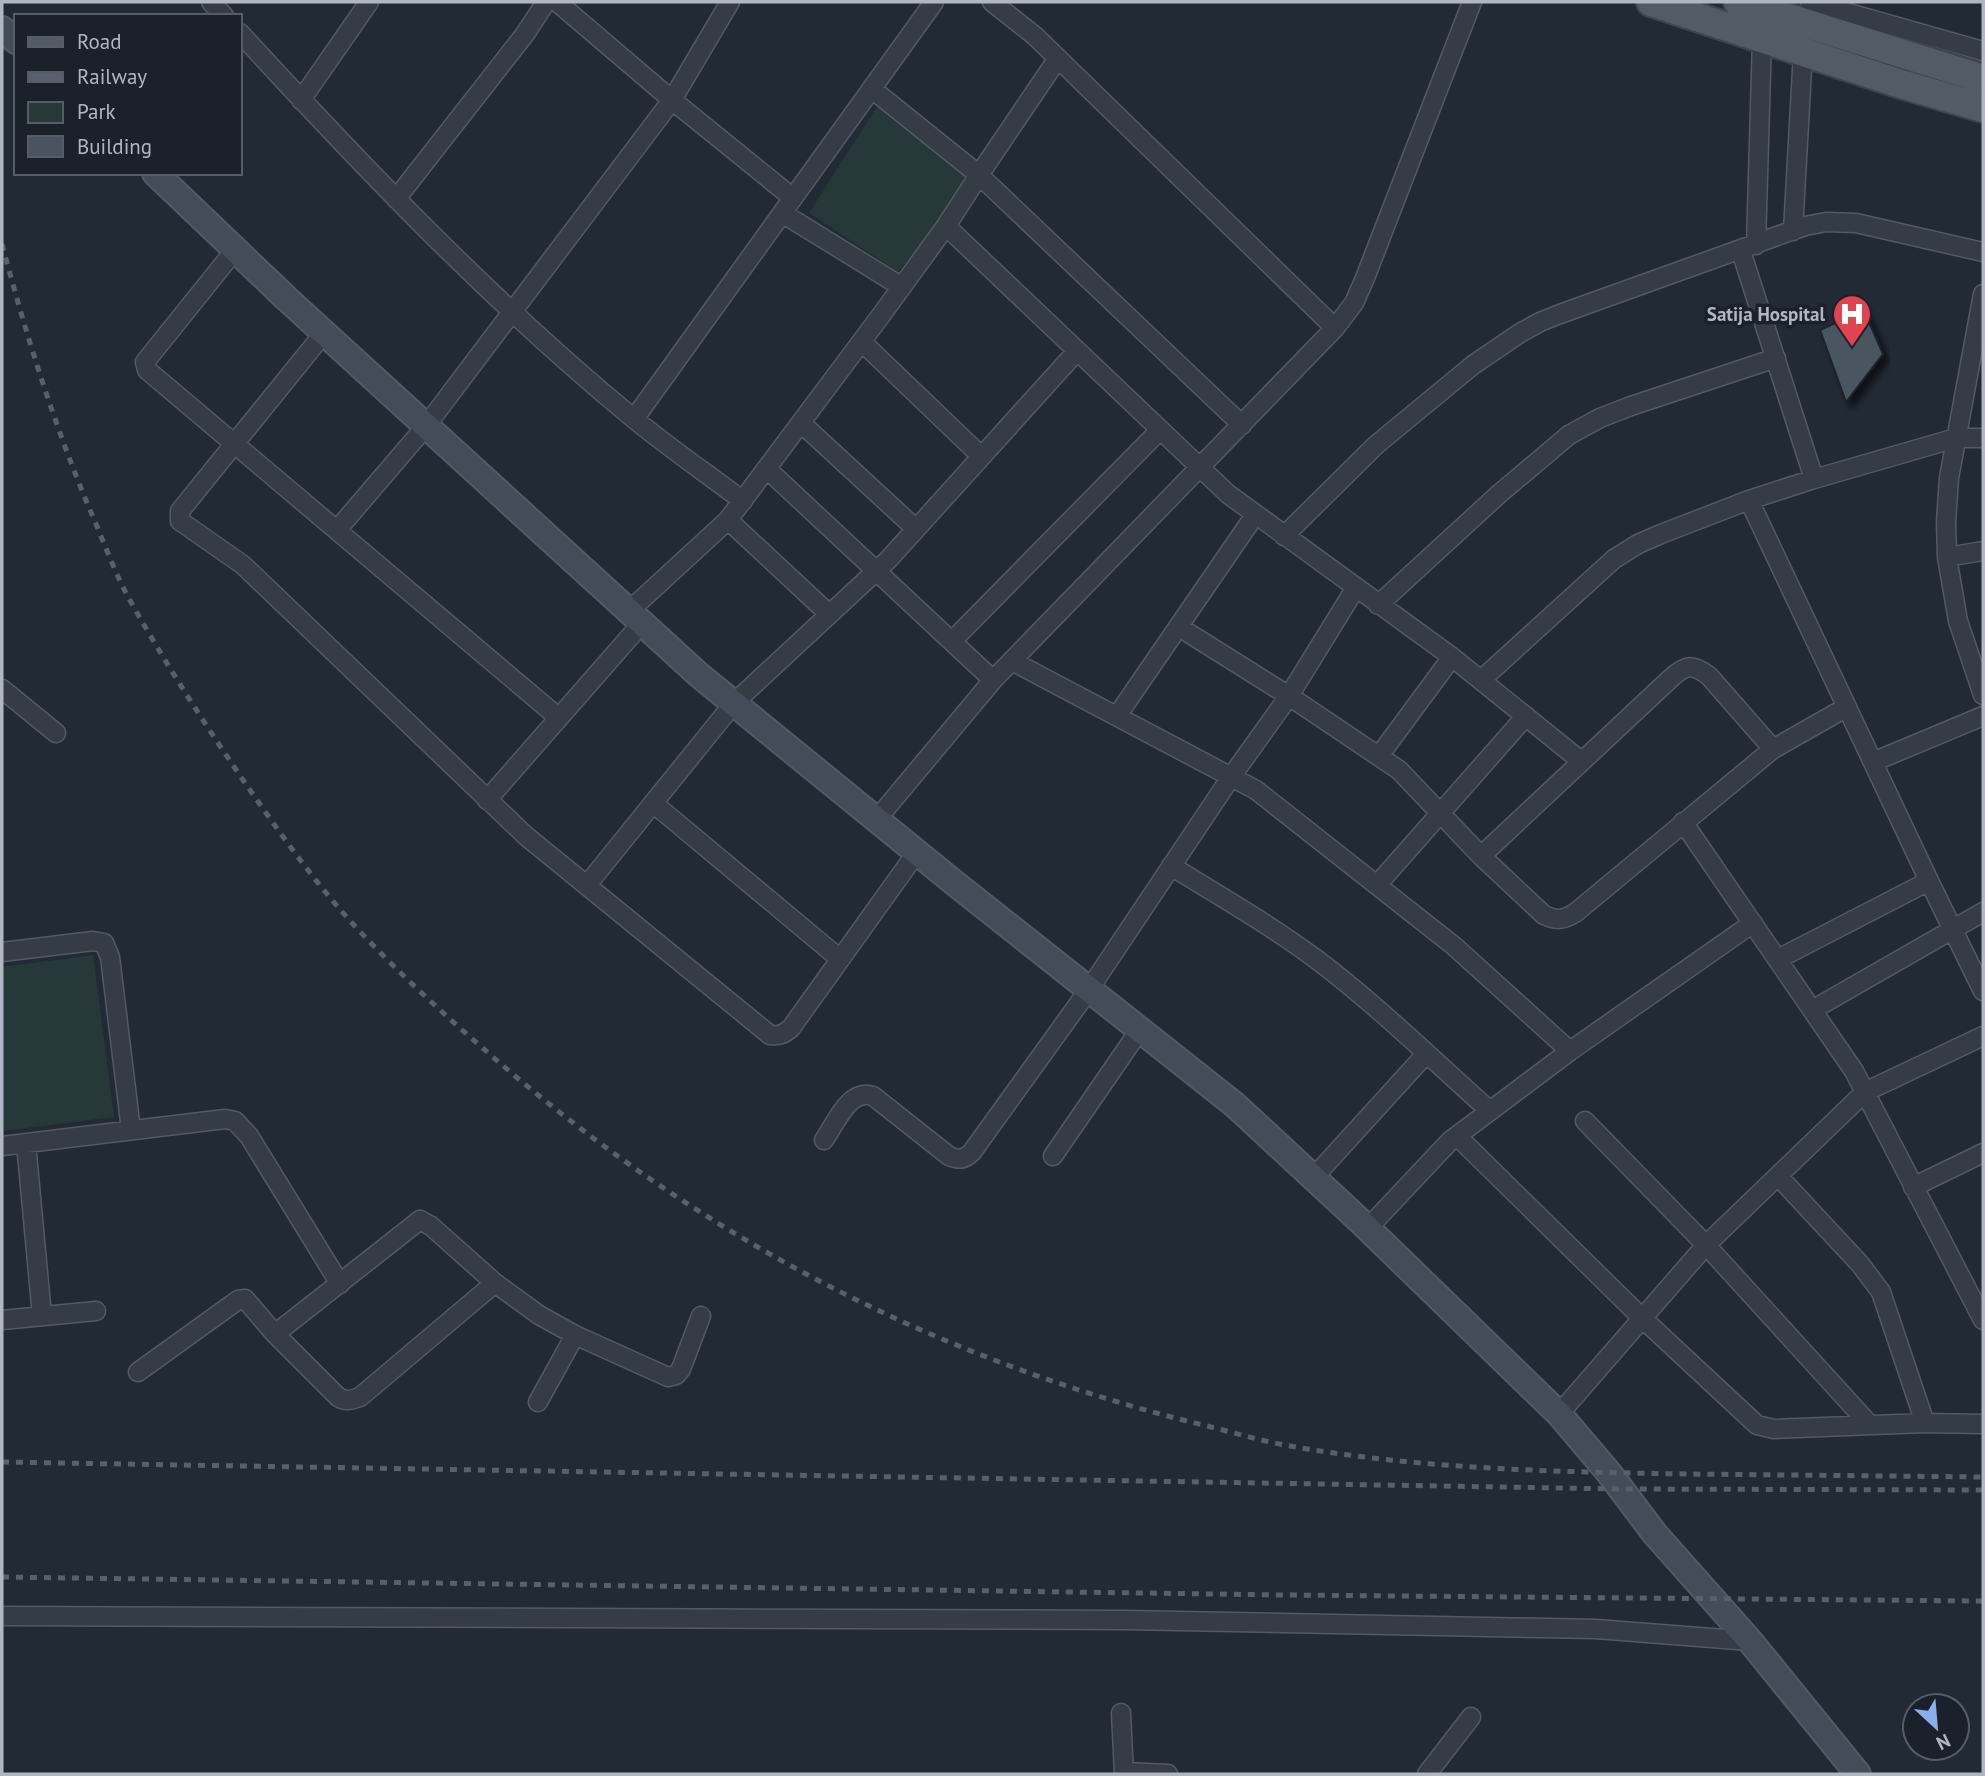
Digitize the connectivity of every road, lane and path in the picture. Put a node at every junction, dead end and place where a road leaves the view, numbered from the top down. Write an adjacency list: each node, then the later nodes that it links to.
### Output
1 (369, 2): 18 (street)
2 (546, 2): 24 (street)
3 (557, 2): 19 (street)
4 (730, 2): 19 (street)
5 (934, 2): 17 (street)
6 (992, 2): 15 (street)
7 (1472, 2): 34 (street)
8 (1651, 2): 12 (main road)
9 (1738, 2): 16 (main road)
10 (1810, 2): 13 (street)
11 (242, 35): 18 (street)
12 (1762, 38): 14 (main road); 28 (street)
13 (1983, 51)
14 (1803, 52): 20 (main road); 27 (street)
15 (1058, 58): 22 (street); 34 (street)
16 (1983, 79)
17 (872, 89): 22 (street); 23 (street)
18 (302, 100): 24 (street)
19 (672, 100): 23 (street); 33 (street)
20 (1983, 108)
21 (157, 175): 29 (street)
22 (979, 175): 26 (street); 41 (street)
23 (793, 198): 25 (street)
24 (396, 199): 33 (street)
25 (782, 213): 31 (street); 39 (street)
26 (946, 226): 31 (street); 37 (street)
27 (1793, 231): 28 (street); 30 (street)
28 (1748, 248): 38 (street); 57 (street)
29 (235, 250): 35 (street); 46 (street)
30 (1983, 252)
31 (902, 287): 36 (street)
32 (1983, 294): 44 (street)
33 (512, 312): 39 (street); 42 (street)
34 (1335, 328): 41 (street)
35 (324, 333): 42 (street); 46 (street)
36 (862, 342): 40 (street); 47 (street)
37 (1077, 351): 43 (street); 47 (street)
38 (1776, 359): 50 (street); 62 (street)
39 (634, 419): 52 (street)
40 (801, 423): 49 (street); 55 (street)
41 (1242, 425): 48 (street)
42 (426, 426): 56 (street); 64 (street)
43 (1160, 430): 48 (street); 66 (street)
44 (1956, 438): 45 (street); 50 (street); 59 (street)
45 (1983, 438)
46 (234, 444): 56 (street); 87 (street)
47 (981, 456): 55 (street)
48 (1200, 468): 53 (street); 68 (street)
49 (767, 469): 52 (street); 60 (street)
50 (1814, 479): 51 (street)
51 (1749, 500): 71 (street); 76 (street)
52 (743, 501): 54 (street)
53 (1255, 514): 57 (street); 65 (street)
54 (729, 520): 63 (street); 64 (street)
55 (916, 529): 60 (street)
56 (337, 530): 80 (street)
57 (1284, 536): 61 (street)
58 (1983, 551): 59 (street)
59 (1947, 557): 69 (street)
60 (876, 571): 63 (street); 66 (street)
61 (1356, 589): 62 (street); 74 (street)
62 (1378, 605): 67 (street)
63 (829, 614): 75 (street)
64 (635, 617): 75 (street); 80 (street)
65 (1179, 627): 74 (street); 77 (street)
66 (951, 641): 70 (street)
67 (1452, 657): 71 (street); 83 (street)
68 (1013, 661): 70 (street); 77 (street)
69 (1980, 677): 73 (street)
70 (993, 680): 90 (street)
71 (1481, 680): 78 (street)
72 (2, 689): 81 (street)
73 (1983, 695)
74 (1289, 696): 83 (street); 86 (street)
75 (734, 704): 88 (street); 90 (street)
76 (1847, 707): 82 (street); 85 (street)
77 (1117, 716): 86 (street)
78 (1526, 716): 84 (street); 89 (street)
79 (1983, 716): 85 (street)
80 (559, 718): 87 (street)
81 (56, 733)
82 (1773, 749): 84 (street); 91 (street)
83 (1379, 756): 89 (street)
84 (1581, 761): 93 (street)
85 (1873, 762): 95 (street)
86 (1231, 777): 94 (street); 97 (street)
87 (487, 800): 96 (street)
88 (653, 803): 96 (street); 102 (street)
89 (1441, 812): 93 (street); 97 (street)
90 (877, 819): 92 (street)
91 (1684, 822): 93 (street); 99 (street)
92 (917, 852): 102 (street); 104 (street)
93 (1481, 856)
94 (1171, 866): 104 (street); 110 (street)
95 (1928, 881): 100 (street); 103 (street)
96 (587, 885): 102 (street)
97 (1377, 885): 109 (street)
98 (1983, 912): 100 (street)
99 (1753, 923): 103 (street); 109 (street)
100 (1954, 929): 105 (street); 106 (street)
101 (2, 952): 114 (street)
102 (840, 959)
103 (1777, 959): 106 (street)
104 (1090, 988): 107 (street); 116 (street)
105 (1983, 991)
106 (1812, 1010): 111 (street)
107 (1140, 1028): 120 (street); 122 (street)
108 (1983, 1036): 111 (street)
109 (1570, 1051): 112 (street)
110 (1426, 1054): 112 (street); 122 (street)
111 (1865, 1092): 121 (street); 123 (street)
112 (1490, 1111): 115 (street)
113 (1585, 1121): 125 (street)
114 (131, 1130): 117 (street); 127 (street)
115 (1457, 1136): 124 (street); 131 (street)
116 (824, 1140)
117 (26, 1143): 118 (street); 130 (street)
118 (2, 1146)
119 (1983, 1153): 123 (street)
120 (1053, 1156)
121 (1778, 1176): 125 (street); 139 (street)
122 (1314, 1177): 124 (street)
123 (1913, 1187): 133 (street)
124 (1368, 1228): 138 (street)
125 (1706, 1245): 131 (street); 141 (street)
126 (495, 1283): 127 (street); 134 (street); 135 (street)
127 (340, 1284): 134 (street)
128 (96, 1311): 130 (street)
129 (701, 1315): 135 (street)
130 (42, 1316): 132 (street)
131 (1642, 1318): 138 (street); 141 (street)
132 (2, 1320)
133 (1983, 1320)
134 (275, 1334): 136 (street)
135 (575, 1335): 137 (street)
136 (138, 1372)
137 (538, 1402)
138 (1559, 1414): 143 (street)
139 (1925, 1423): 140 (street); 141 (street)
140 (1983, 1424)
141 (1870, 1425)
142 (2, 1616): 143 (street)
143 (1750, 1641): 149 (street)
144 (1121, 1713): 146 (street)
145 (1471, 1717): 148 (street)
146 (1124, 1773): 147 (street)
147 (1168, 1774)
148 (1427, 1774)
149 (1858, 1774)

